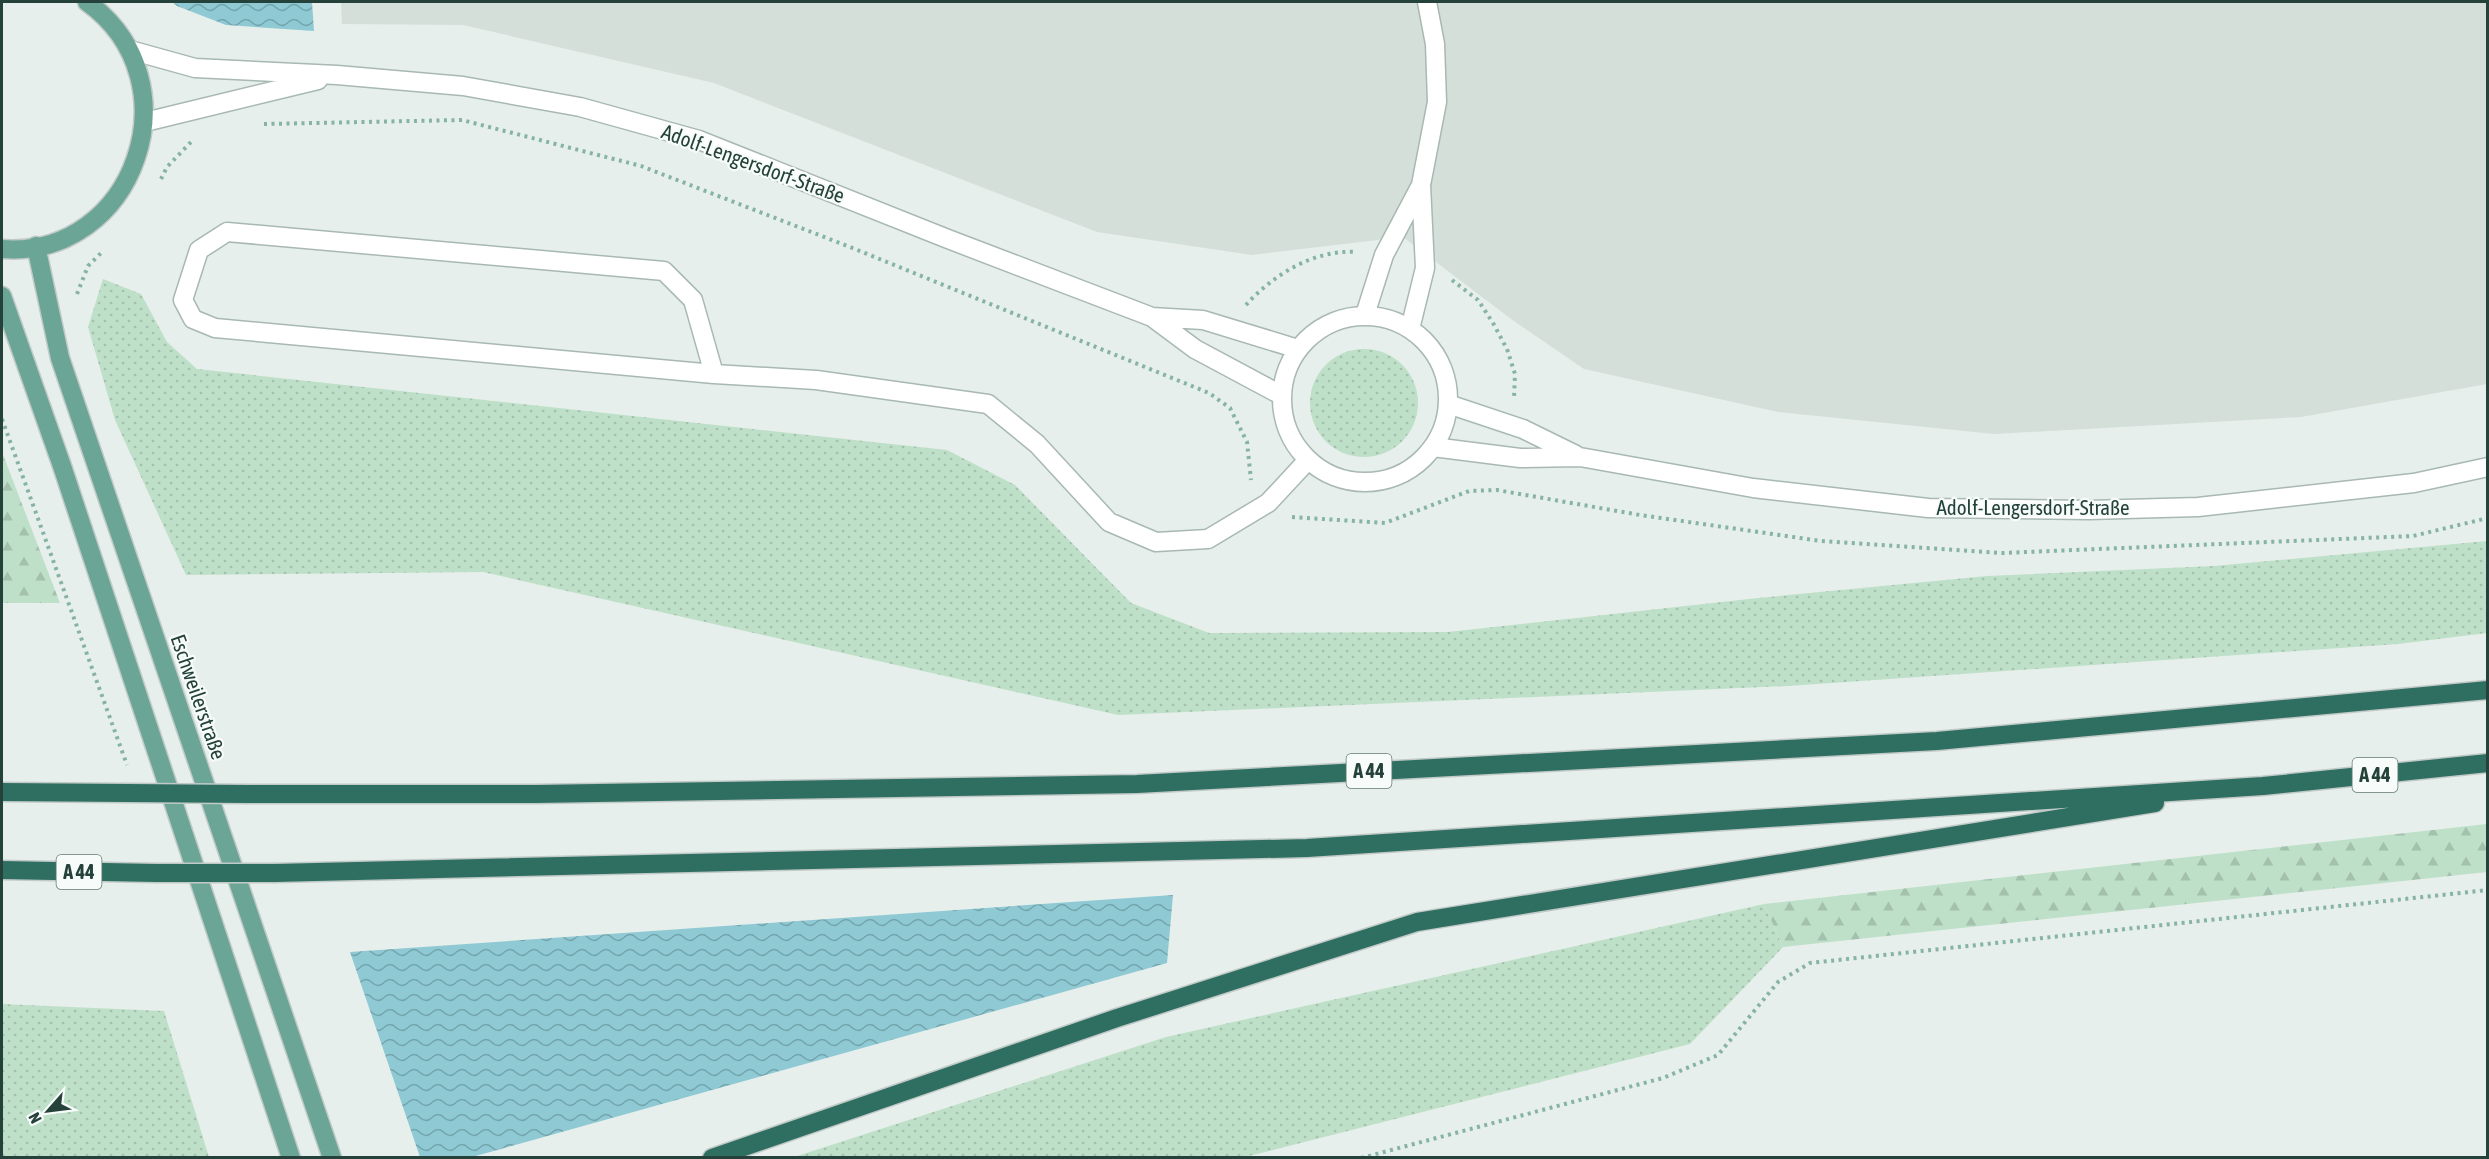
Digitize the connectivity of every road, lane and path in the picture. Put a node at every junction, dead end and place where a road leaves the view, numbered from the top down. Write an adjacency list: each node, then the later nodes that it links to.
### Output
1 (87, 2): 3 (main road)
2 (1427, 2): 8 (street)
3 (130, 50): 4 (street, Adolf-Lengersdorf-Straße); 6 (main road)
4 (337, 75): 5 (street, Adolf-Lengersdorf-Straße); 16 (street, Adolf-Lengersdorf-Straße)
5 (200, 108): 6 (street, Adolf-Lengersdorf-Straße); 9 (path)
6 (145, 122): 11 (main road)
7 (262, 124): 26 (path)
8 (1421, 185): 15 (street); 17 (street)
9 (155, 188)
10 (109, 244): 14 (path)
11 (36, 246): 12 (main road); 35 (main road, Eschweilerstraße)
12 (2, 249)
13 (2, 296): 34 (main road)
14 (75, 301)
15 (1365, 315): 17 (street); 18 (street)
16 (1152, 318): 18 (street, Adolf-Lengersdorf-Straße); 20 (street, Adolf-Lengersdorf-Straße)
17 (1410, 329): 21 (street)
18 (1298, 349): 20 (street)
19 (714, 374): 19 (street); 26 (street)
20 (1281, 394): 24 (street)
21 (1448, 404): 22 (street); 23 (street, Adolf-Lengersdorf-Straße)
22 (1433, 447): 23 (street, Adolf-Lengersdorf-Straße); 24 (street)
23 (1580, 457): 25 (street, Adolf-Lengersdorf-Straße)
24 (1308, 460): 26 (street)
25 (2487, 467)
26 (1268, 503): 27 (path)
27 (2487, 518)
28 (2487, 690): 31 (highway, A 44, bridge)
29 (2487, 763): 30 (highway, A 44)
30 (2263, 786): 32 (highway, A 44, bridge); 36 (highway)
31 (2, 792)
32 (2, 870)
33 (2487, 890): 37 (path)
34 (291, 1158)
35 (332, 1158)
36 (712, 1158)
37 (1361, 1158)

